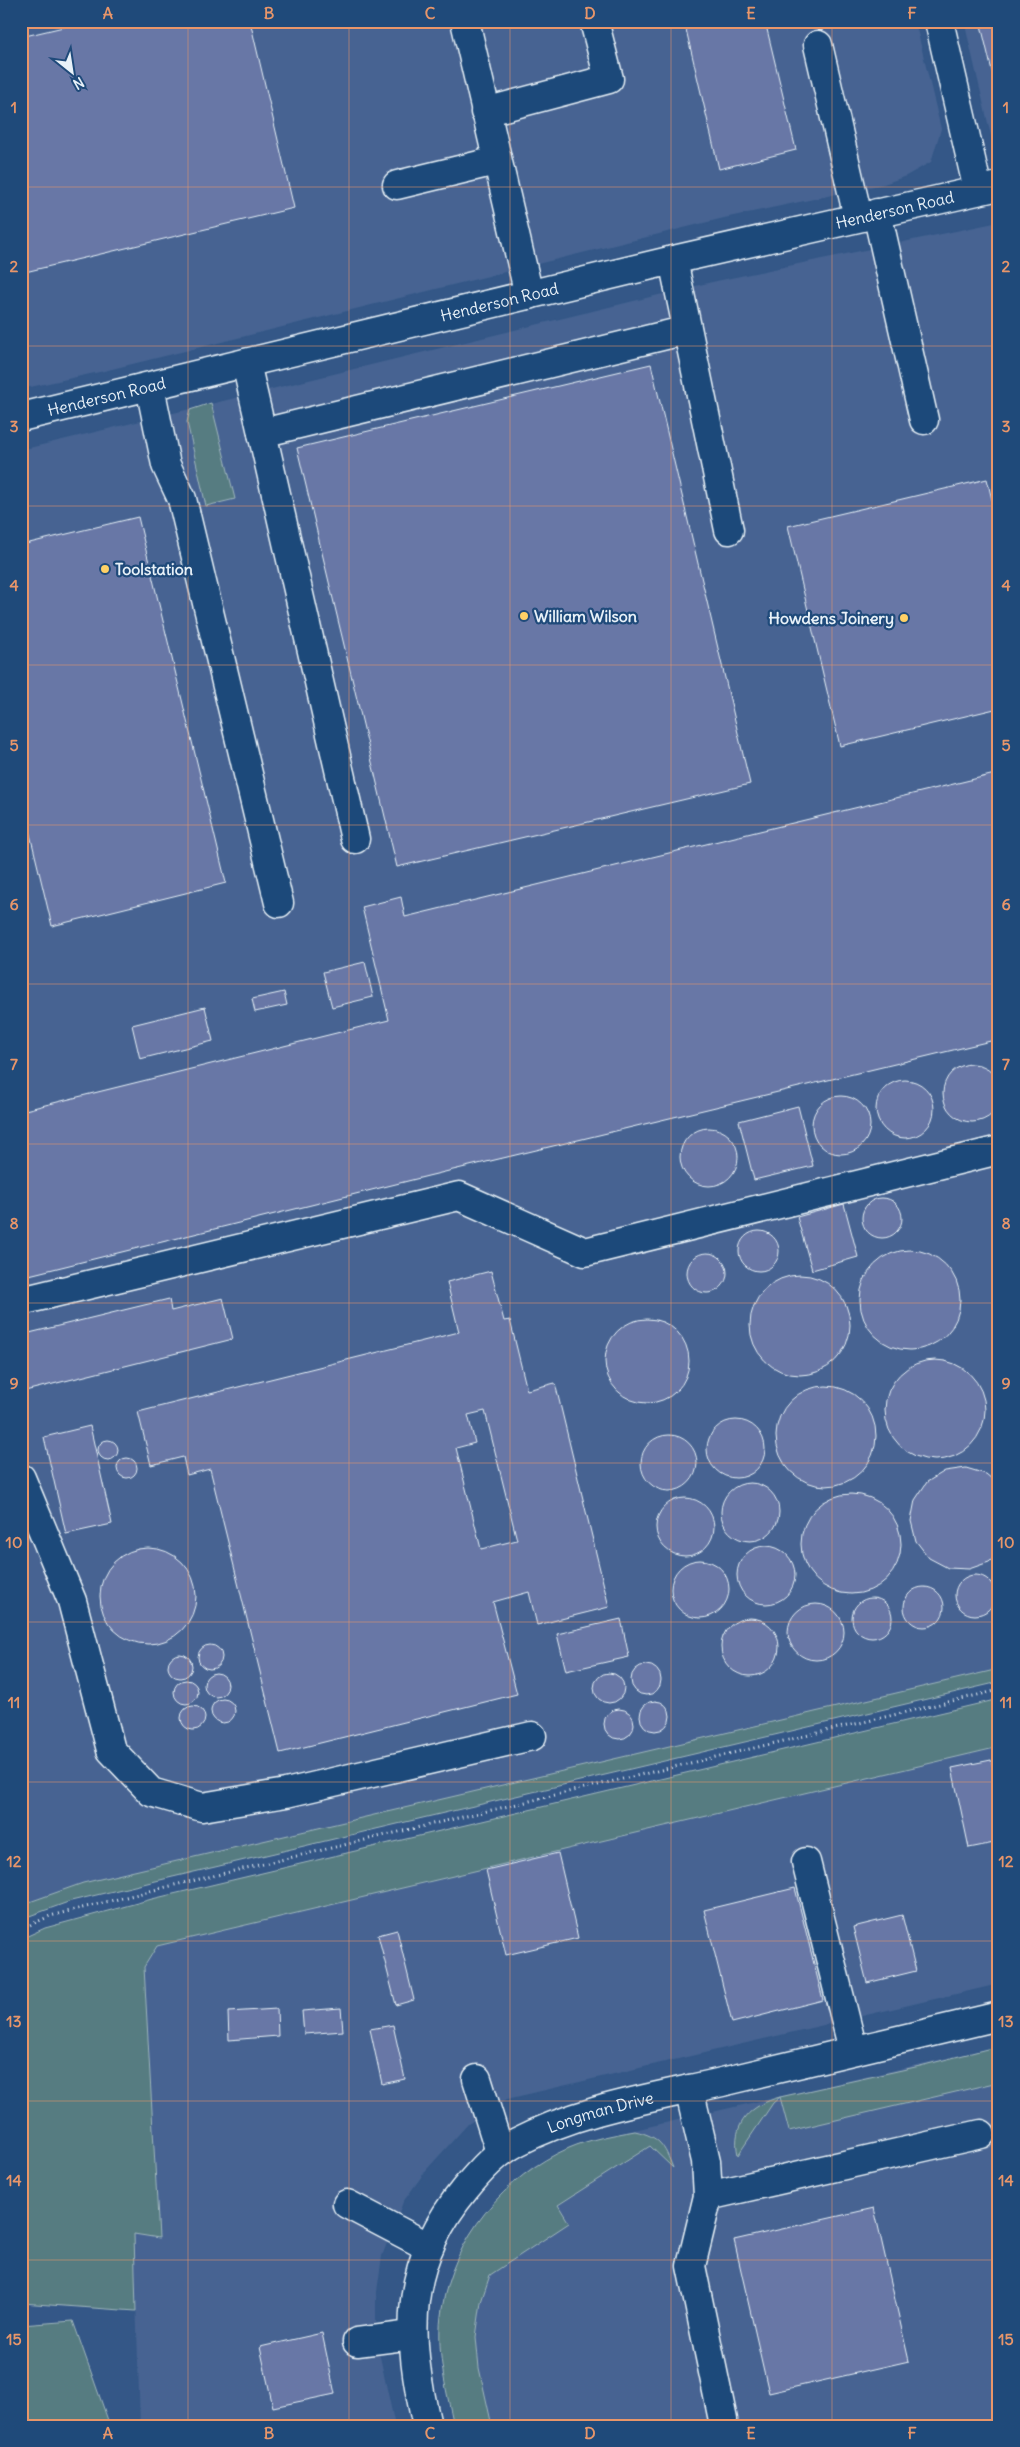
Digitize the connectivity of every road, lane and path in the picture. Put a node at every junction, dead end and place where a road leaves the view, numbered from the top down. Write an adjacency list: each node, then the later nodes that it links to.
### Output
1 (465, 21): 5 (street)
2 (594, 21): 5 (street)
3 (939, 21): 8 (street, Henderson Road)
4 (818, 45): 9 (street)
5 (484, 112): 6 (street)
6 (496, 161): 7 (street); 11 (street)
7 (397, 185)
8 (989, 188): 9 (street, Henderson Road)
9 (868, 215): 10 (street, Henderson Road); 16 (street)
10 (672, 260): 11 (street, Henderson Road); 12 (street)
11 (529, 295): 13 (street, Henderson Road)
12 (687, 330): 17 (street); 18 (street)
13 (246, 363): 14 (street, Henderson Road); 17 (street)
14 (150, 387): 15 (street, Henderson Road); 20 (street)
15 (21, 418)
16 (924, 420)
17 (262, 433): 19 (street)
18 (729, 530)
19 (355, 838)
20 (279, 904)
21 (999, 1150): 22 (street)
22 (21, 1301)
23 (21, 1478): 25 (street)
24 (999, 1690): 27 (path)
25 (532, 1736)
26 (806, 1862): 29 (street)
27 (21, 1929)
28 (999, 2016): 29 (street, Longman Drive)
29 (853, 2050): 31 (street, Longman Drive)
30 (477, 2079): 33 (street)
31 (689, 2089): 33 (street, Longman Drive); 34 (street)
32 (980, 2134): 34 (street)
33 (500, 2152): 36 (street, Longman Drive)
34 (708, 2196): 39 (street)
35 (347, 2204): 36 (street)
36 (429, 2246): 37 (street, Longman Drive)
37 (412, 2335): 38 (street); 40 (street, Longman Drive)
38 (357, 2342)
39 (723, 2420)
40 (427, 2426)

